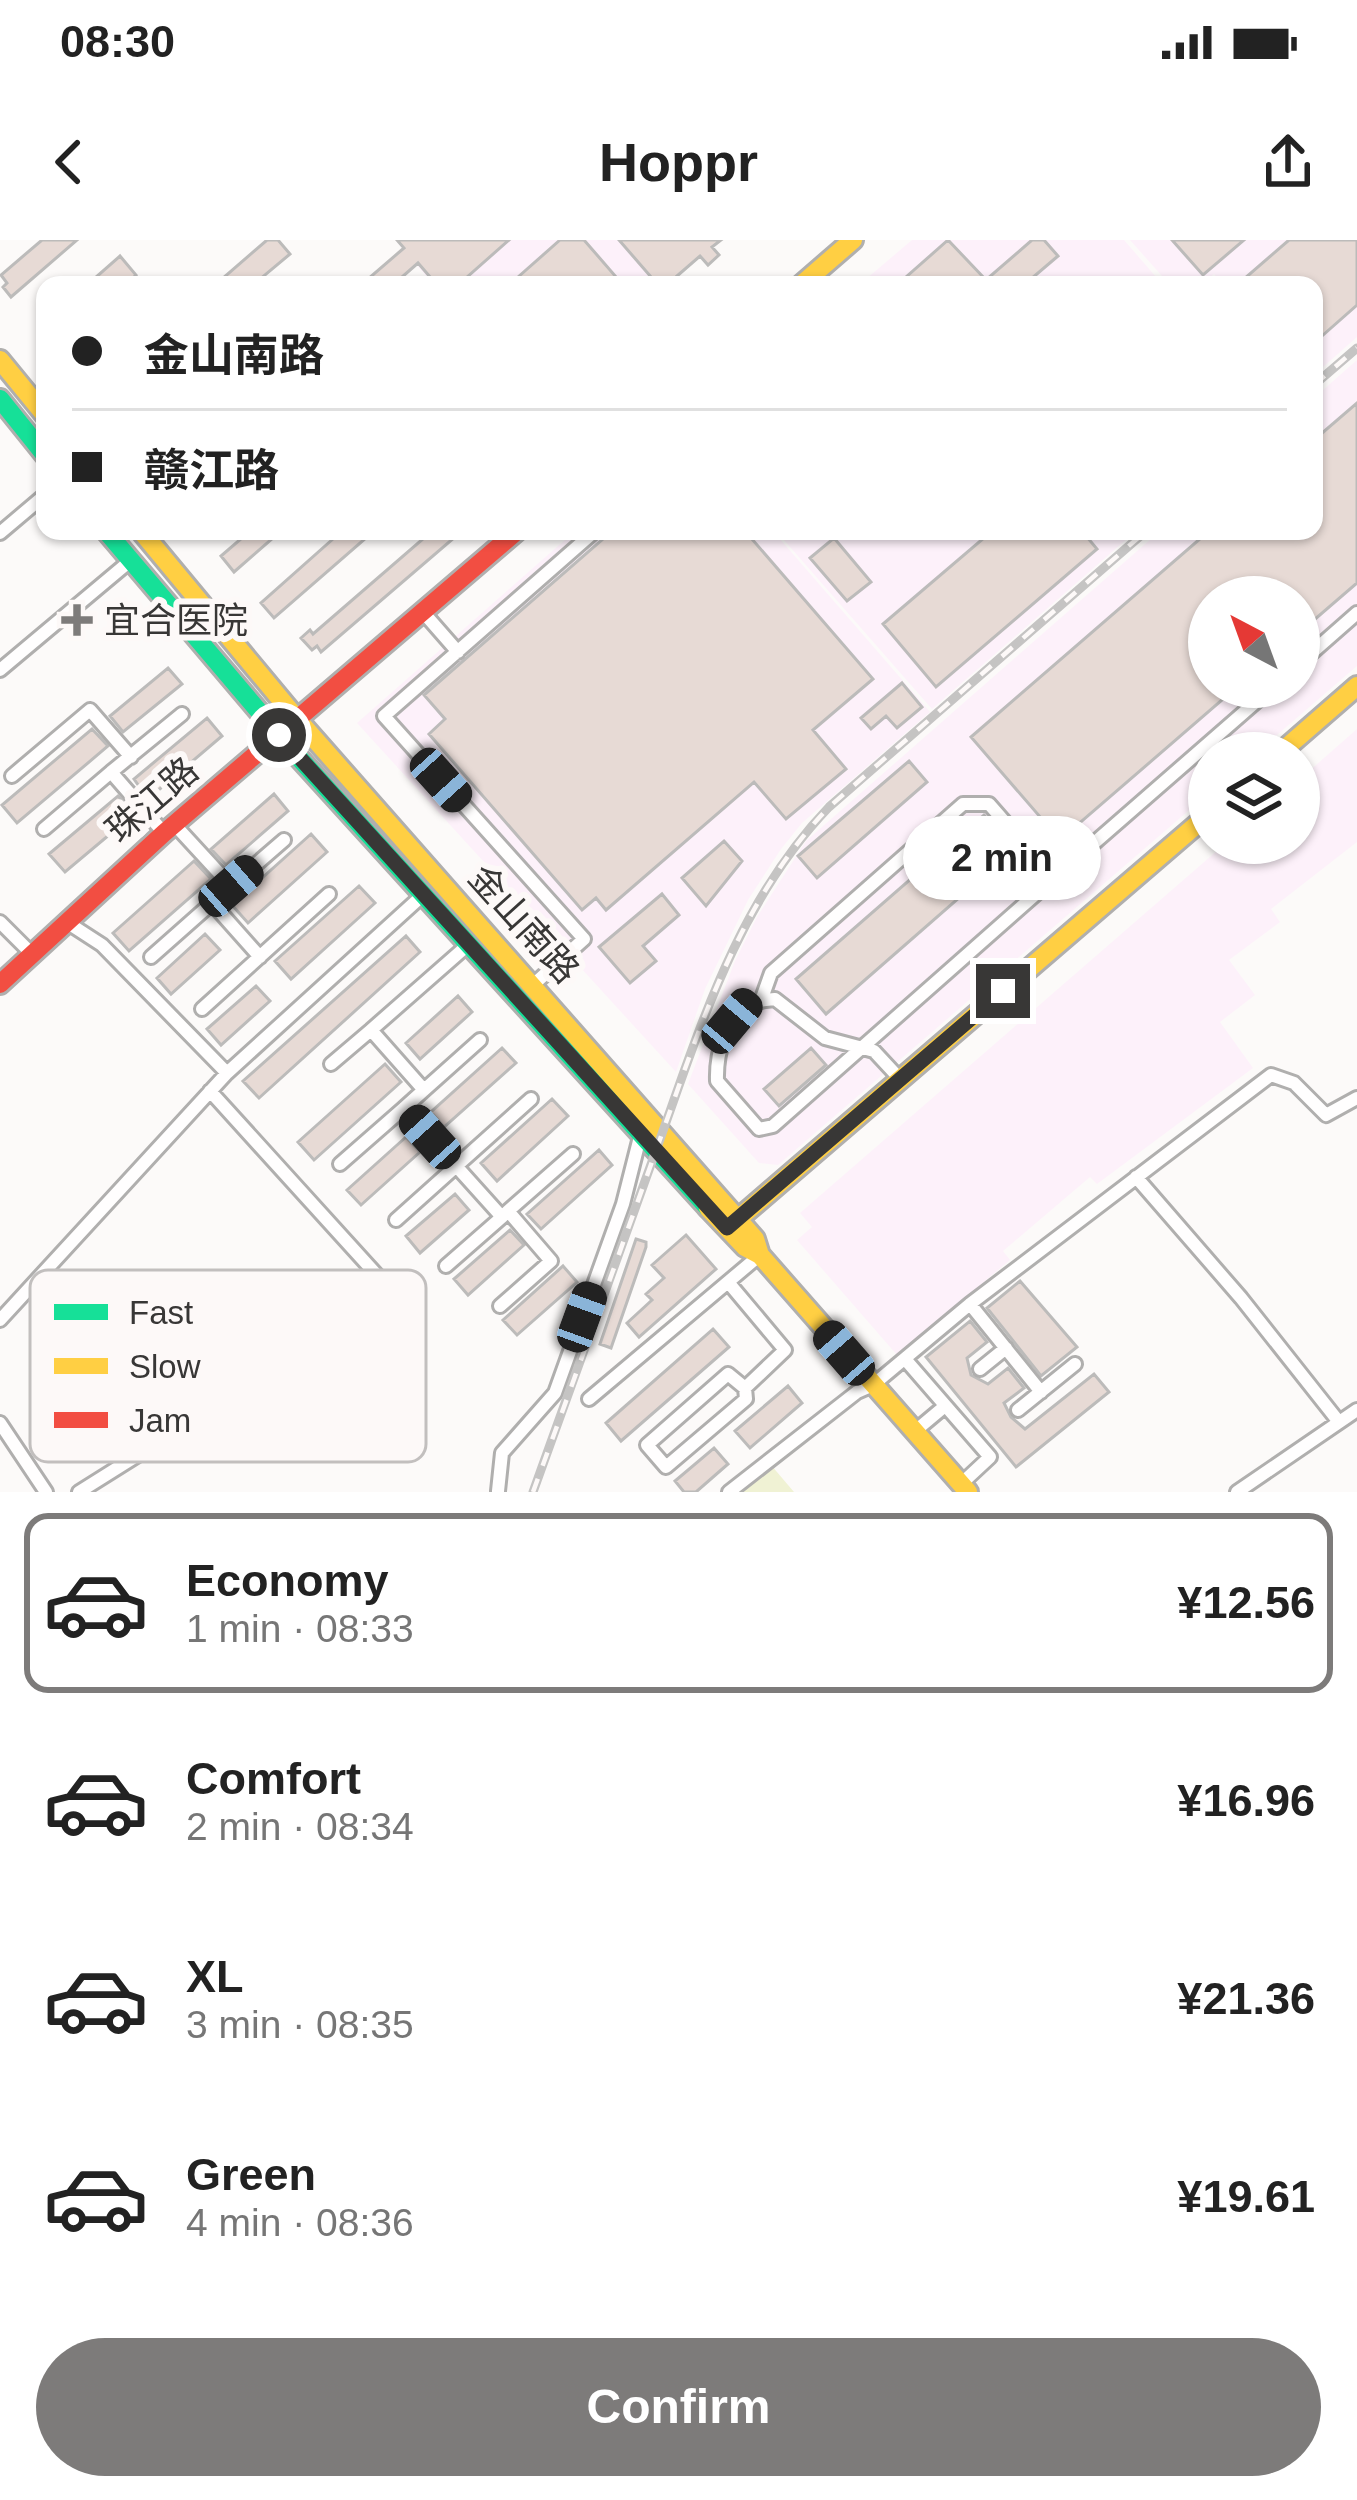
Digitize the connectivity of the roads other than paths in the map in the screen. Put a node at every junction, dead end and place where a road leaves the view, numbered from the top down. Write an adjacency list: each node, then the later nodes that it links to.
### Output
1 (853, 240): 2 (main road)
2 (814, 276)
3 (0, 360): 5 (main road)
4 (0, 399): 6 (main road)
5 (36, 404)
6 (36, 444)
7 (36, 503): 8 (street)
8 (0, 533)
9 (113, 540): 14 (main road, 金山南路)
10 (144, 540): 14 (main road)
11 (148, 540): 23 (main road, 金山南路)
12 (507, 540): 15 (main road, 珠江路)
13 (585, 540): 18 (street)
14 (130, 560): 19 (street); 25 (main road, 金山南路)
15 (423, 612): 18 (street); 23 (main road, 珠江路)
16 (1357, 613): 17 (street)
17 (1320, 646)
18 (458, 652): 45 (street)
19 (0, 670)
20 (1357, 686): 24 (main road)
21 (1249, 708): 33 (street)
22 (182, 714): 26 (street)
23 (297, 719): 25 (main road, 珠江路); 45 (main road, 金山南路)
24 (1304, 732)
25 (279, 735): 30 (main road, 珠江路); 36 (main road, 金山南路)
26 (130, 757): 27 (street); 28 (street)
27 (111, 772): 29 (street); 30 (street)
28 (12, 776)
29 (44, 829)
30 (169, 829): 34 (street); 38 (main road, 珠江路)
31 (1188, 832): 53 (main road)
32 (284, 840): 34 (street)
33 (1054, 878): 46 (street); 50 (street)
34 (231, 886): 37 (street)
35 (329, 894): 42 (street)
36 (424, 894): 40 (main road, 金山南路); 52 (street)
37 (212, 903): 42 (street); 43 (street)
38 (65, 921): 41 (main road, 珠江路); 52 (street)
39 (0, 922): 41 (street)
40 (470, 944): 48 (street); 59 (main road, 金山南路)
41 (31, 953): 44 (main road, 珠江路)
42 (260, 956): 47 (street)
43 (152, 957)
44 (0, 984)
45 (533, 985): 66 (main road, 金山南路)
46 (761, 1001): 50 (street); 50 (street)
47 (202, 1009)
48 (370, 1030): 51 (street); 54 (street)
49 (480, 1040): 54 (street)
50 (859, 1047): 53 (street)
51 (331, 1064)
52 (227, 1073): 55 (street)
53 (900, 1079): 66 (main road)
54 (424, 1090): 58 (street)
55 (210, 1091): 69 (street); 70 (street)
56 (1357, 1098): 63 (street)
57 (531, 1099): 62 (street)
58 (404, 1108): 61 (street); 62 (street)
59 (641, 1132): 66 (main road, 金山南路); 92 (street)
60 (573, 1154): 64 (street)
61 (340, 1164)
62 (456, 1166): 64 (street); 65 (street)
63 (1136, 1177): 73 (street); 87 (street)
64 (505, 1214): 68 (street); 74 (street)
65 (396, 1220)
66 (733, 1224): 67 (main road, 金山南路)
67 (760, 1255): 71 (street); 80 (main road, 金山南路)
68 (446, 1266)
69 (46, 1270)
70 (372, 1270)
71 (728, 1282): 81 (street); 83 (street)
72 (30, 1287): 75 (street)
73 (970, 1304): 76 (street); 77 (street)
74 (500, 1306)
75 (0, 1320)
76 (1006, 1348): 79 (street); 82 (street)
77 (905, 1359): 80 (street); 84 (street)
78 (1075, 1364): 82 (street)
79 (980, 1369)
80 (873, 1385): 89 (main road, 金山南路); 95 (street)
81 (745, 1388): 81 (street)
82 (1041, 1392): 85 (street)
83 (589, 1399)
84 (945, 1406): 89 (street); 91 (street)
85 (1018, 1410)
86 (1357, 1410): 87 (street)
87 (1339, 1422): 96 (street)
88 (0, 1424): 93 (street)
89 (914, 1432): 91 (main road, 金山南路)
90 (127, 1462): 94 (street)
91 (964, 1488)
92 (497, 1491)
93 (46, 1492)
94 (79, 1492)
95 (729, 1492)
96 (1237, 1492)

